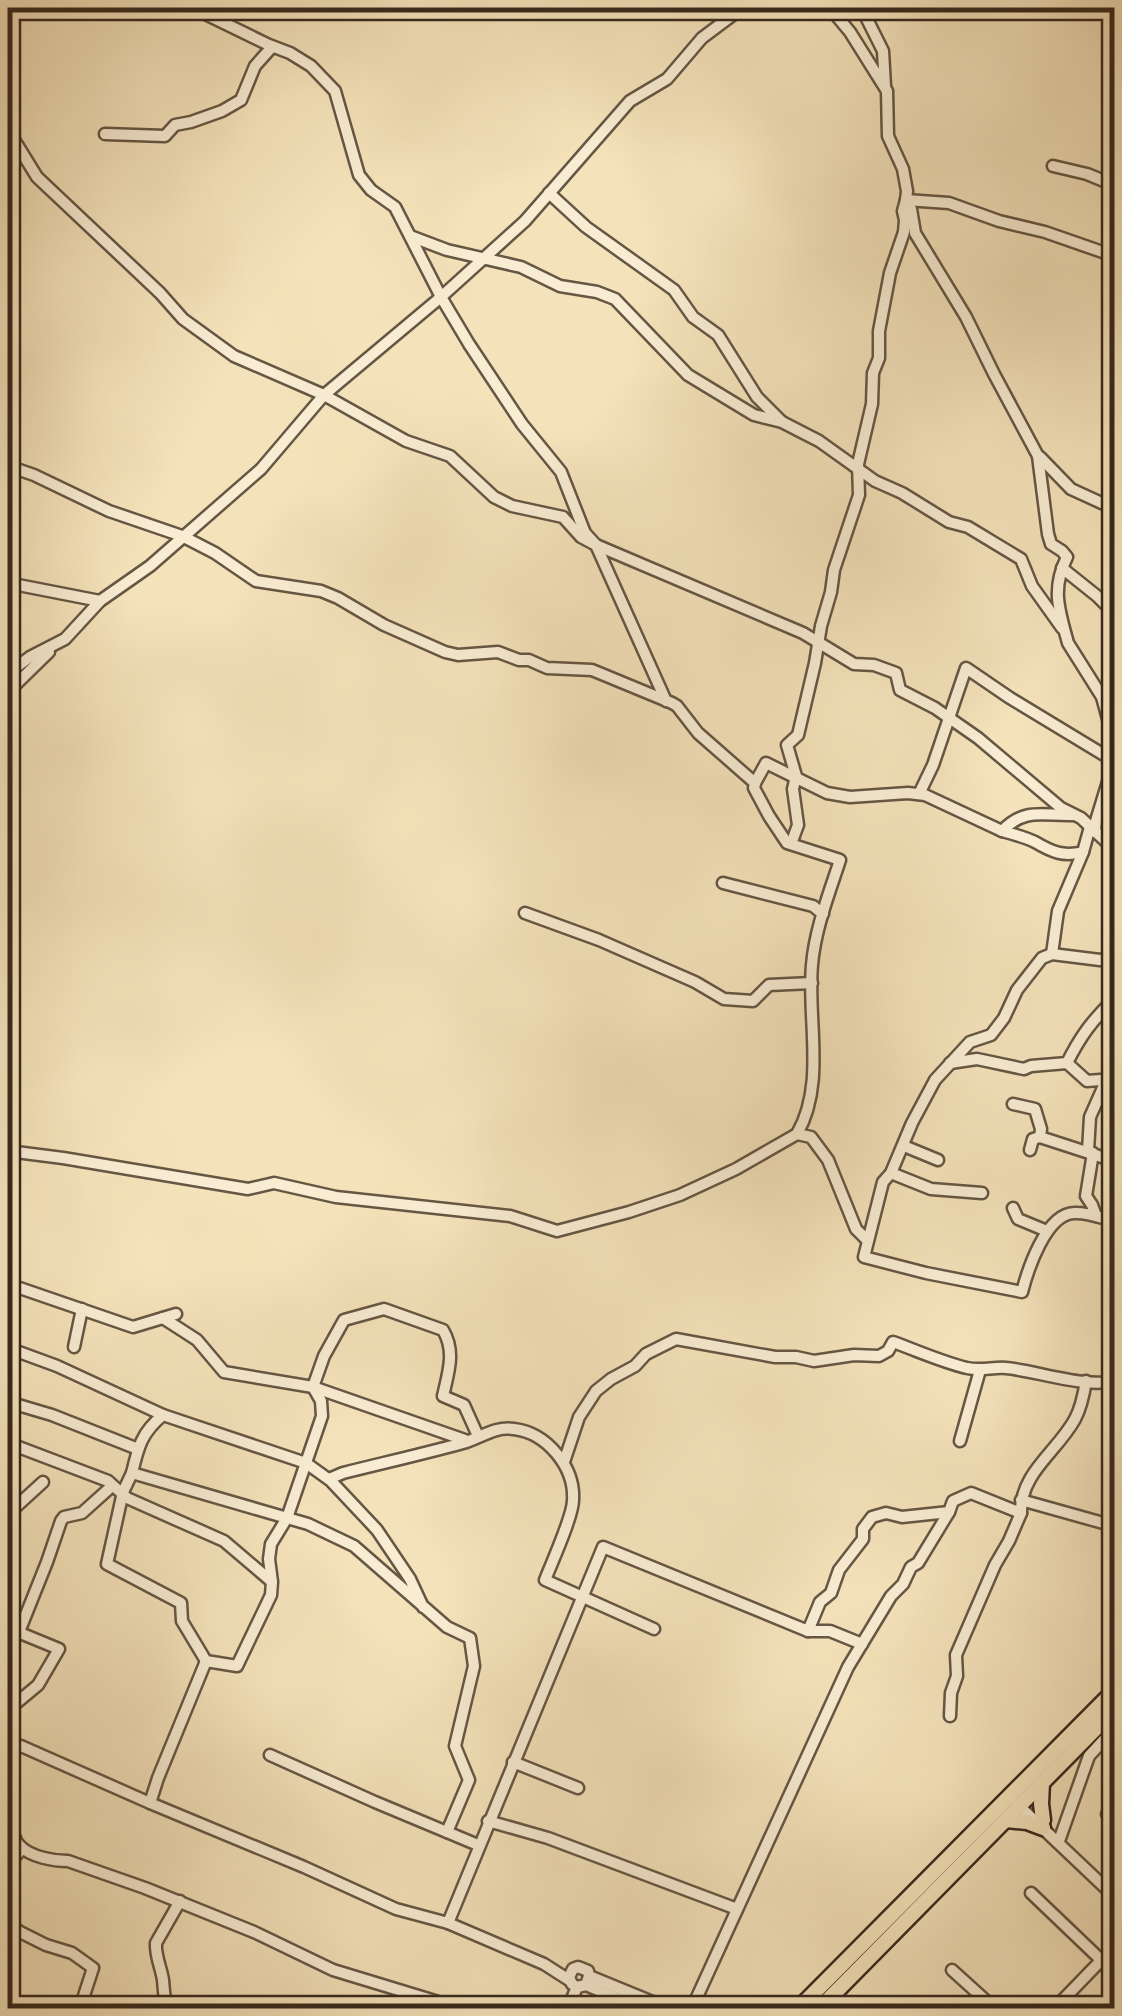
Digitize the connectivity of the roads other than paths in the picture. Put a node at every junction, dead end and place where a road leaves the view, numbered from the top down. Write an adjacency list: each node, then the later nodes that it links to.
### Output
1 (194, 8): 5 (street)
2 (742, 8): 11 (street)
3 (830, 8): 6 (street)
4 (865, 8): 6 (street)
5 (272, 46): 8 (street); 13 (street)
6 (886, 87): 12 (street)
7 (8, 130): 17 (street)
8 (105, 134)
9 (1053, 166): 10 (street)
10 (1114, 184)
11 (549, 193): 15 (street); 18 (street)
12 (906, 200): 14 (street); 19 (street); 21 (street)
13 (410, 236): 15 (street); 16 (street)
14 (1114, 256)
15 (485, 257): 16 (street); 18 (street)
16 (441, 297): 17 (street); 24 (street)
17 (324, 395): 23 (street); 24 (street)
18 (782, 422): 21 (street)
19 (1038, 456): 22 (street); 25 (street)
20 (8, 466): 23 (street)
21 (859, 470): 29 (street); 31 (street)
22 (1114, 512)
23 (182, 536): 27 (street); 34 (street)
24 (596, 545): 31 (street); 34 (street)
25 (1062, 568): 28 (street); 29 (street)
26 (8, 583): 27 (street)
27 (100, 601): 30 (street)
28 (1114, 613)
29 (1065, 633): 36 (street)
30 (61, 641): 32 (street); 33 (street)
31 (818, 641): 35 (street); 38 (street)
32 (8, 673)
33 (8, 692)
34 (666, 701): 39 (street)
35 (949, 717): 37 (street); 40 (street); 41 (street)
36 (1114, 741)
37 (1114, 762): 42 (street)
38 (796, 776): 39 (street); 40 (street); 44 (street)
39 (754, 783): 44 (street)
40 (919, 794): 43 (street)
41 (1072, 815): 42 (street); 43 (street)
42 (1093, 829): 45 (street); 46 (street)
43 (1002, 830): 46 (street)
44 (791, 844): 49 (street)
45 (1114, 848)
46 (1084, 852): 50 (street)
47 (722, 883): 49 (street)
48 (524, 912): 52 (street)
49 (824, 914): 52 (street)
50 (1052, 954): 51 (street); 54 (street)
51 (1114, 958)
52 (812, 983): 58 (street)
53 (1114, 998): 55 (street)
54 (950, 1062): 55 (street); 60 (street)
55 (1067, 1063): 56 (street)
56 (1110, 1080): 63 (street)
57 (1013, 1104): 59 (street)
58 (797, 1134): 62 (street); 72 (street)
59 (1040, 1137): 61 (street); 63 (street)
60 (904, 1146): 64 (street); 66 (street)
61 (1030, 1150)
62 (8, 1151)
63 (1091, 1152): 65 (street); 69 (street)
64 (938, 1160)
65 (1114, 1162)
66 (891, 1173): 67 (street); 72 (street)
67 (982, 1193)
68 (1013, 1208): 71 (street)
69 (1096, 1216): 70 (street); 71 (street)
70 (1114, 1221)
71 (1046, 1231): 72 (street)
72 (867, 1240)
73 (8, 1284): 74 (street)
74 (82, 1310): 76 (street); 77 (street)
75 (176, 1314): 76 (street)
76 (162, 1318): 82 (street)
77 (74, 1347)
78 (8, 1348): 84 (street)
79 (980, 1370): 81 (street); 86 (street); 89 (street)
80 (1114, 1380): 81 (street)
81 (1086, 1381): 96 (street)
82 (312, 1387): 85 (street); 85 (street); 90 (street)
83 (8, 1402): 88 (street)
84 (163, 1414): 88 (street); 90 (street)
85 (473, 1439): 89 (street); 92 (street)
86 (960, 1441)
87 (8, 1443): 94 (street)
88 (138, 1449): 91 (street)
89 (564, 1462): 103 (street)
90 (306, 1463): 92 (street); 100 (street)
91 (132, 1473): 95 (street); 100 (street)
92 (329, 1479): 104 (street)
93 (43, 1482): 99 (street)
94 (112, 1486): 95 (street); 106 (street)
95 (122, 1494): 102 (street); 109 (street)
96 (1021, 1500): 98 (street); 101 (street)
97 (949, 1512): 98 (street); 107 (street); 108 (street)
98 (1021, 1513): 113 (street)
99 (8, 1514)
100 (287, 1518): 102 (street); 104 (street)
101 (1114, 1526)
102 (272, 1582): 109 (street)
103 (582, 1597): 105 (street); 107 (street); 117 (street)
104 (423, 1606): 124 (street)
105 (654, 1629)
106 (13, 1630): 111 (street)
107 (808, 1631): 108 (street)
108 (862, 1644): 133 (street)
109 (206, 1660): 121 (street)
110 (1114, 1691): 120 (highway)
111 (8, 1710)
112 (1114, 1710): 118 (highway)
113 (950, 1716)
114 (1114, 1729): 125 (street)
115 (8, 1743): 121 (street)
116 (270, 1755): 124 (street)
117 (513, 1762): 119 (street); 123 (street)
118 (1042, 1782): 120 (highway); 125 (highway)
119 (578, 1788)
120 (1017, 1799): 122 (highway); 125 (street); 147 (highway)
121 (150, 1804): 135 (street)
122 (1006, 1820): 125 (highway); 148 (highway)
123 (488, 1822): 127 (street); 133 (street)
124 (447, 1832): 127 (street)
125 (1050, 1832): 131 (street)
126 (8, 1835): 128 (street)
127 (478, 1845): 135 (street)
128 (22, 1849): 129 (street); 132 (street)
129 (8, 1870)
130 (1031, 1893): 137 (street)
131 (1114, 1896)
132 (180, 1902): 140 (street); 142 (street)
133 (737, 1909): 146 (street)
134 (8, 1922): 141 (street)
135 (448, 1923): 139 (street)
136 (1114, 1946): 137 (street)
137 (1100, 1960): 150 (street)
138 (952, 1970): 149 (street)
139 (579, 1979): 143 (street); 144 (street); 145 (street)
140 (449, 2007)
141 (80, 2008)
142 (167, 2008)
143 (568, 2008)
144 (640, 2008)
145 (667, 2008)
146 (692, 2008)
147 (799, 2008)
148 (820, 2008)
149 (994, 2008)
150 (1055, 2008)

